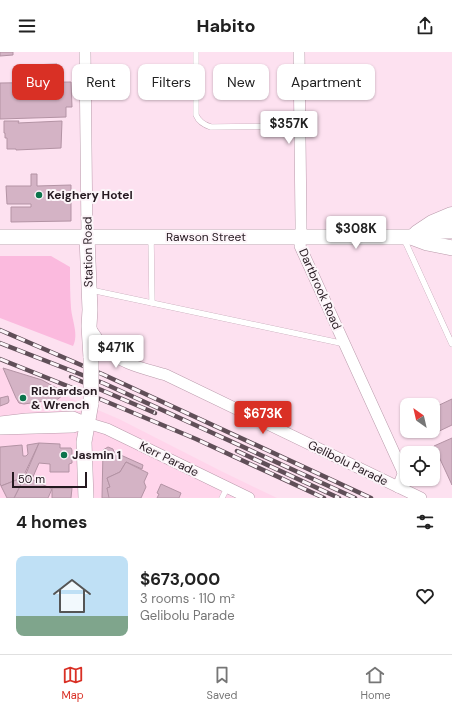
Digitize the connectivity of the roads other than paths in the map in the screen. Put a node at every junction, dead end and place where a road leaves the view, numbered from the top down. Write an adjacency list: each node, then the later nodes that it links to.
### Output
1 (85, 52): 8 (street, Station Road)
2 (196, 52): 4 (lane)
3 (299, 52): 4 (street, Dartbrook Road)
4 (300, 126): 10 (street, Dartbrook Road)
5 (452, 217): 11 (highway)
6 (452, 231): 11 (main road, Rawson Street)
7 (0, 237): 8 (main road, Rawson Street)
8 (87, 237): 9 (main road, Rawson Street); 13 (main road, Station Road)
9 (151, 237): 10 (main road, Rawson Street); 14 (lane)
10 (301, 237): 11 (main road, Rawson Street); 16 (street, Dartbrook Road)
11 (411, 237): 12 (main road, Rawson Street); 17 (lane)
12 (452, 248)
13 (88, 289): 14 (lane); 15 (main road, Station Road)
14 (152, 303): 16 (lane)
15 (89, 326): 19 (main road, Station Road, bridge); 21 (street, Gelibolu Parade)
16 (345, 344): 21 (street, Dartbrook Road)
17 (452, 344)
18 (0, 422): 19 (street, Kerr Parade)
19 (87, 424): 20 (street, Kerr Parade); 22 (street, Kerr Parade); 23 (main road, Station Road)
20 (0, 429)
21 (398, 487): 26 (street, Gelibolu Parade)
22 (227, 488): 24 (lane); 25 (street, Kerr Parade)
23 (86, 498)
24 (222, 498)
25 (249, 498)
26 (421, 498)

